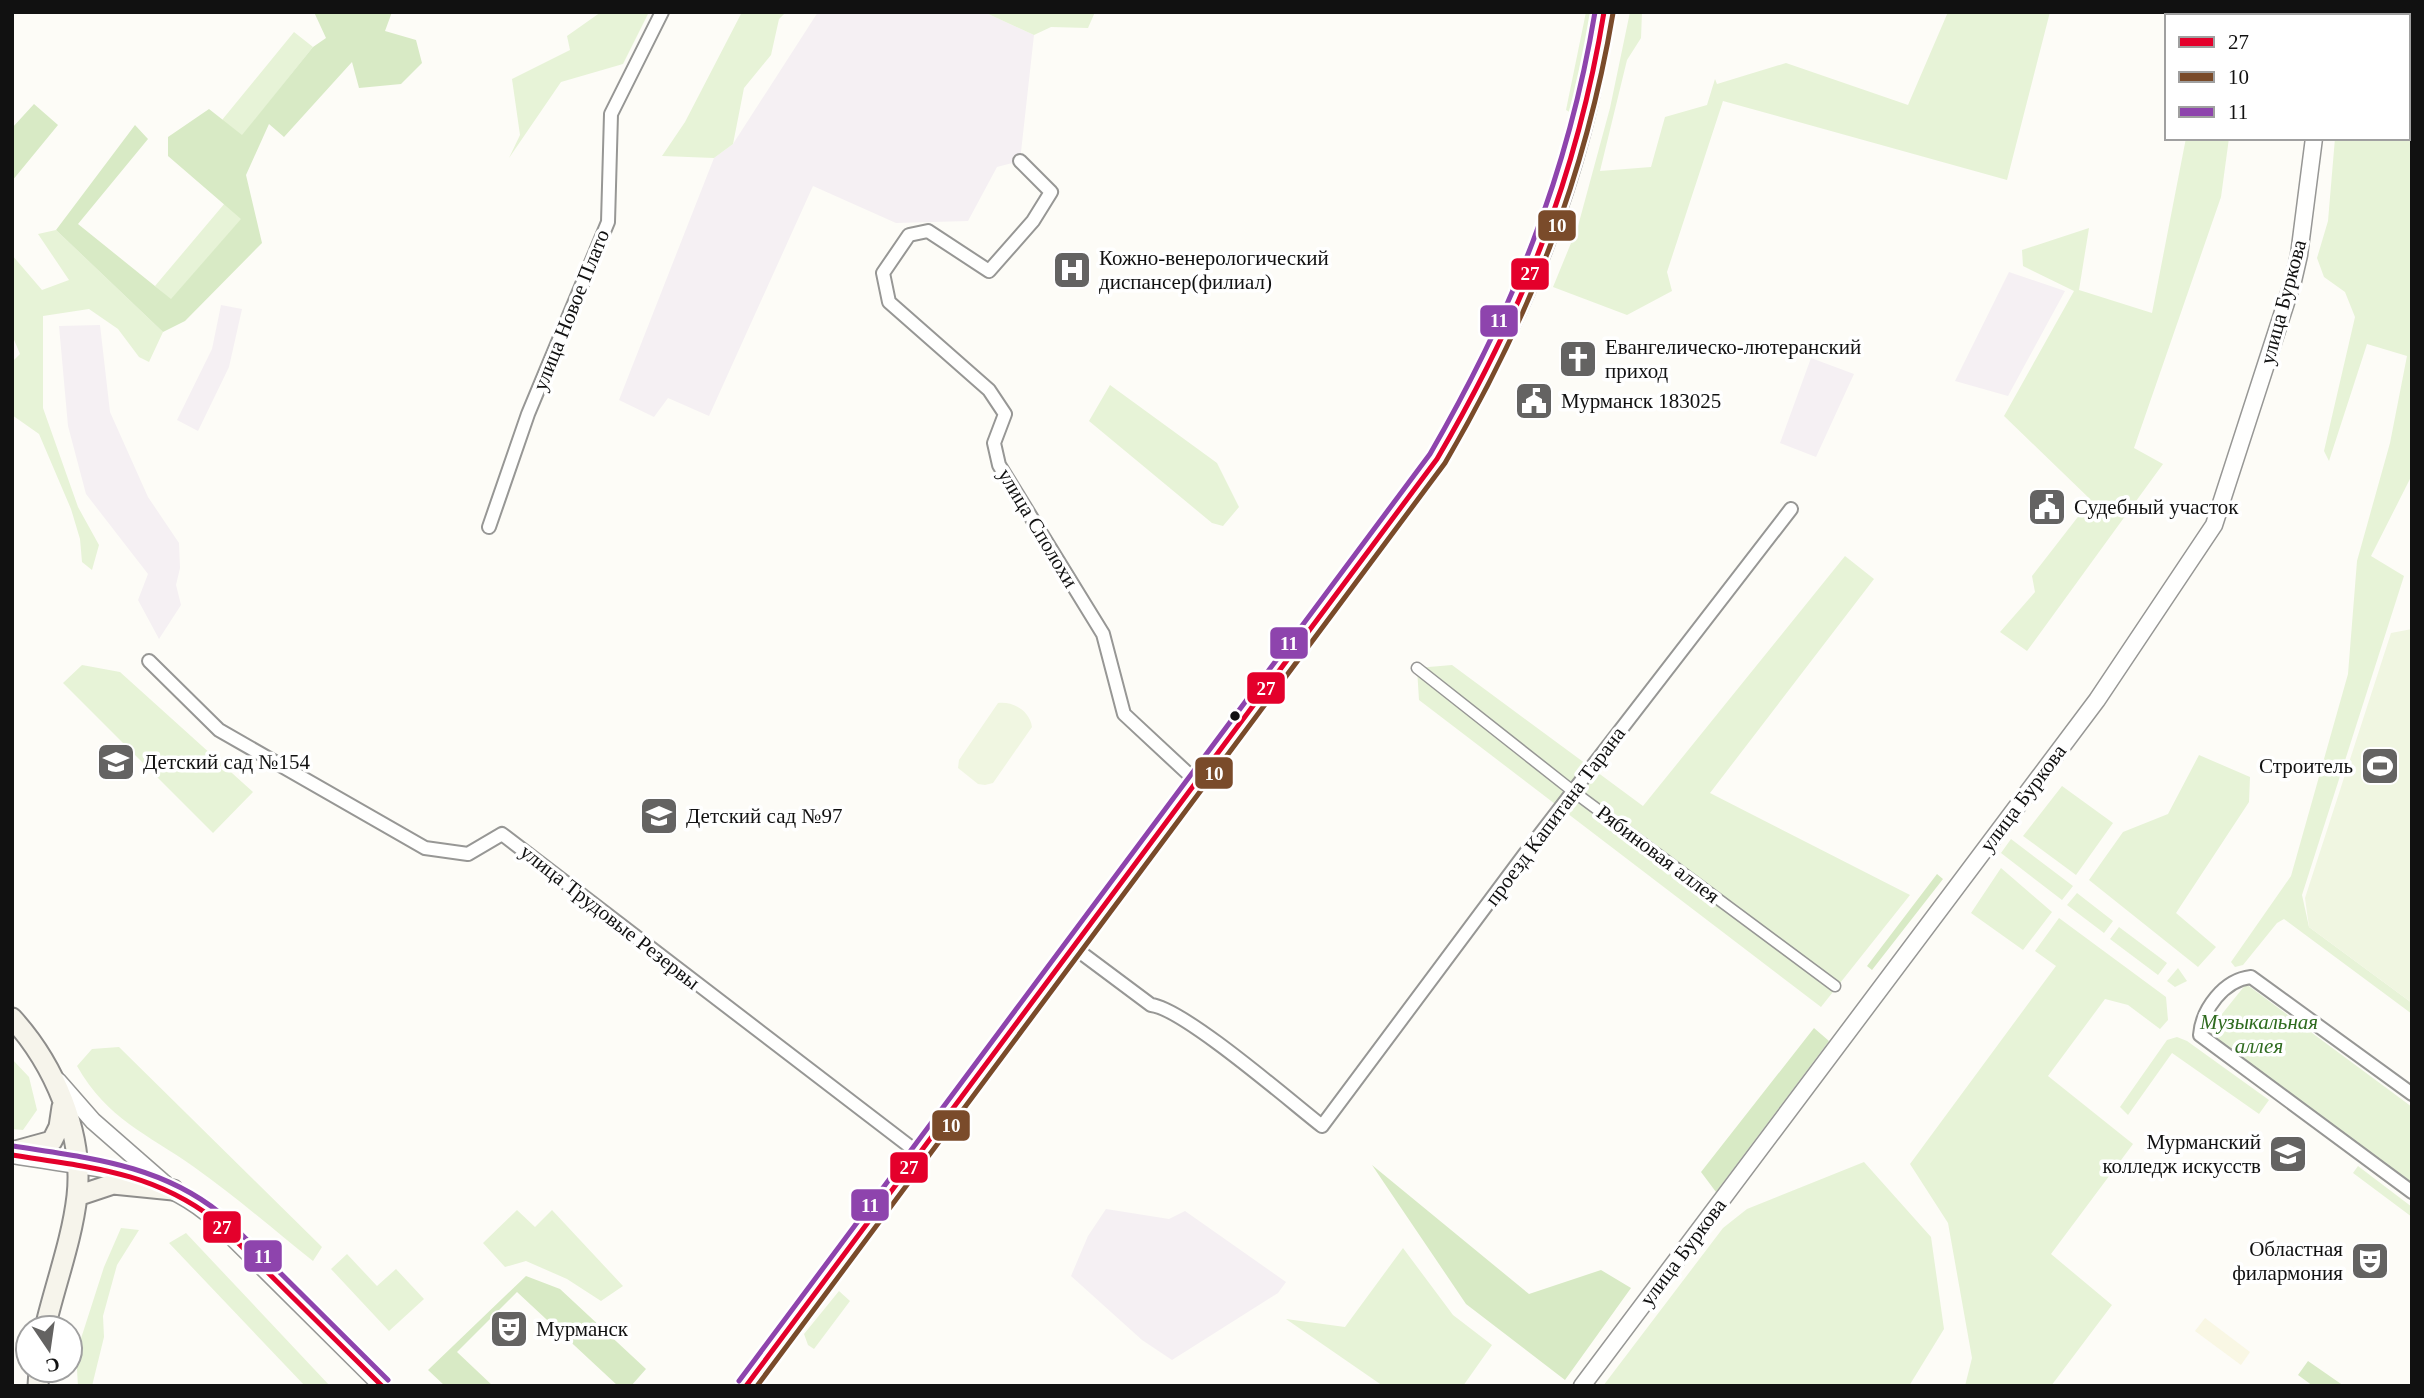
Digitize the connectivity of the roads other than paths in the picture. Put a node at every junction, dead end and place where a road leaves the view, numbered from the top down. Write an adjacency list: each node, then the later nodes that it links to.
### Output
1 (662, 12): 6 (street, улица Новое Плато)
2 (1604, 12): 9 (main road)
3 (2314, 140): 26 (street, улица Буркова)
4 (1020, 162): 9 (street, улица Сполохи)
5 (1791, 509): 10 (street, проезд Капитана Тарана)
6 (489, 527)
7 (149, 661): 17 (street, улица Трудовые Резервы)
8 (1417, 668): 10 (street, Рябиновая аллея)
9 (1196, 781): 11 (main road)
10 (1574, 792): 11 (street, проезд Капитана Тарана); 12 (street, Рябиновая аллея)
11 (1072, 946): 17 (main road)
12 (1835, 986)
13 (12, 1018): 14 (main road)
14 (50, 1071): 16 (main road); 20 (street)
15 (2412, 1094): 21 (street)
16 (63, 1099): 18 (main road); 19 (main road)
17 (917, 1152): 25 (main road)
18 (15, 1155): 19 (street)
19 (76, 1163): 20 (street); 22 (main road)
20 (173, 1190): 22 (main road); 24 (street)
21 (2412, 1192)
22 (77, 1196): 23 (main road)
23 (48, 1314)
24 (382, 1386)
25 (746, 1386)
26 (1583, 1386)

